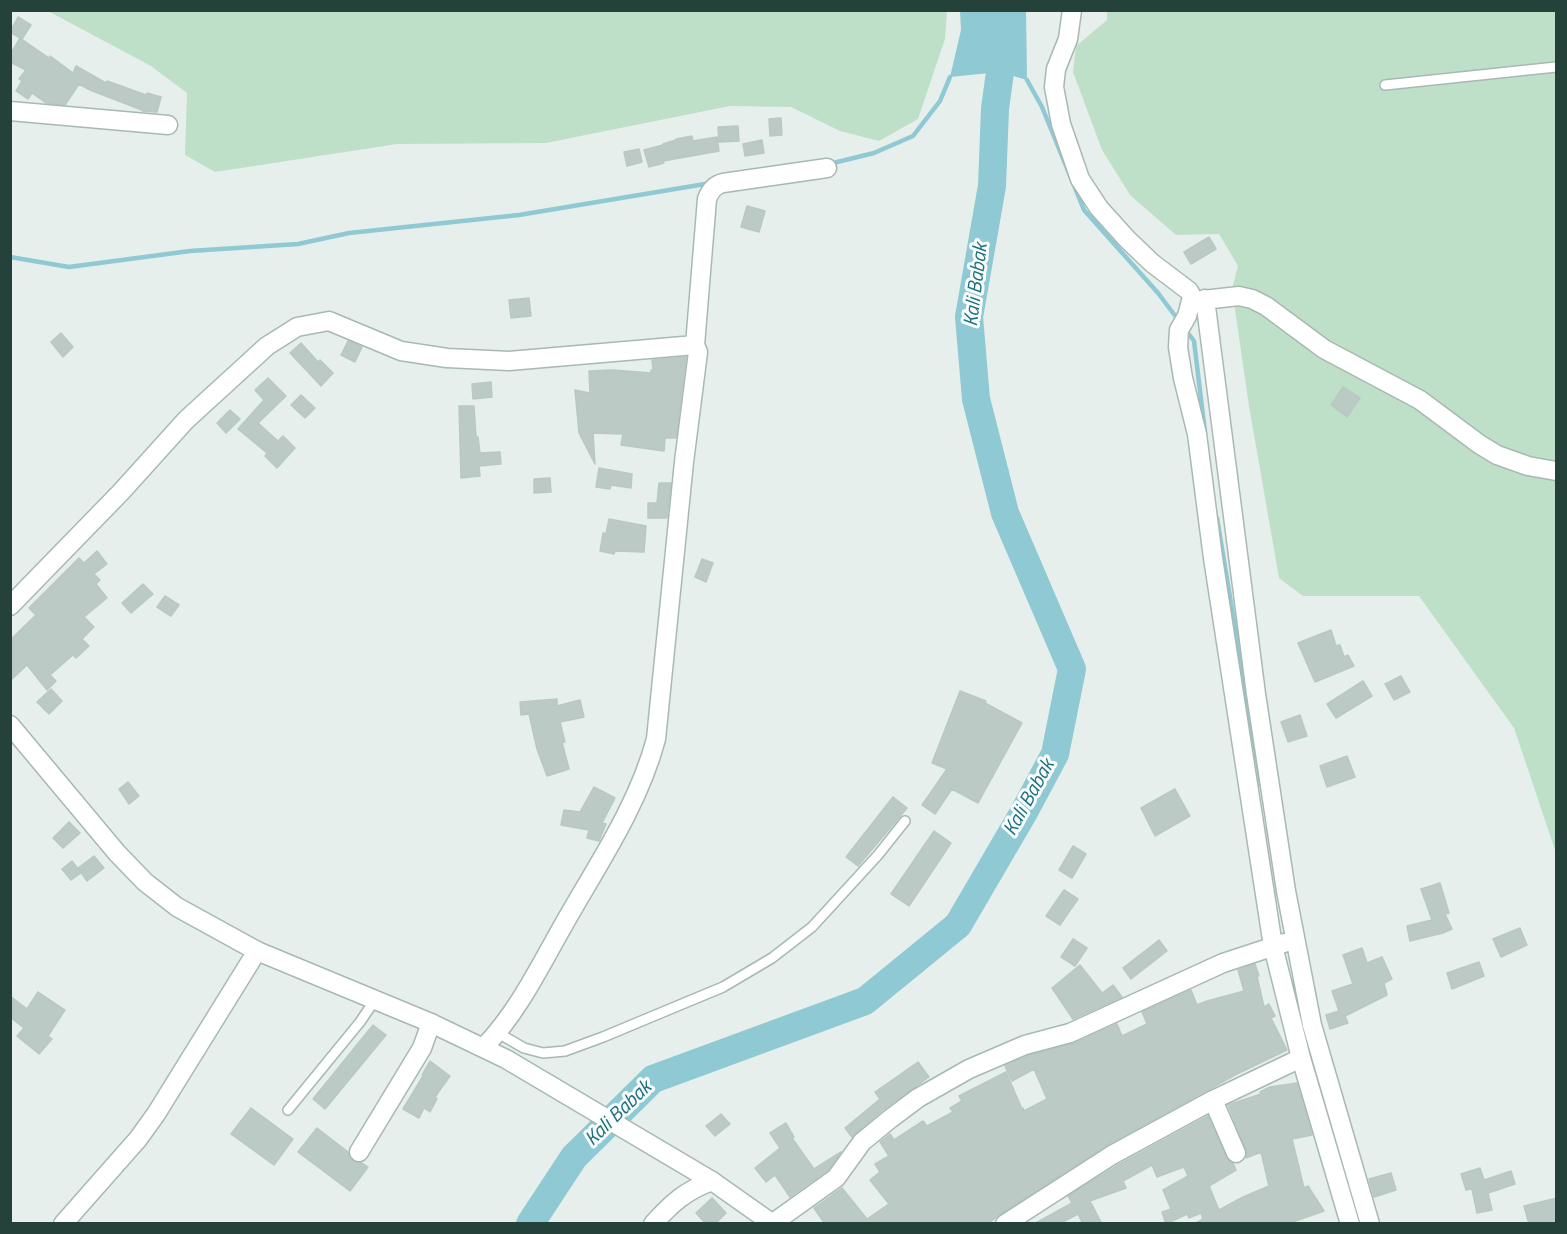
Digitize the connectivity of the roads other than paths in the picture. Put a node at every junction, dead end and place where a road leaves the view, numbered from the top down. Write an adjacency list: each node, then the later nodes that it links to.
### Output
1 (1072, 10): 7 (street)
2 (1557, 67): 3 (lane)
3 (1385, 85)
4 (10, 111): 5 (street)
5 (168, 125)
6 (827, 168): 8 (street)
7 (1191, 312): 9 (street); 11 (street); 11 (street)
8 (695, 345): 10 (street); 18 (street)
9 (1557, 471)
10 (10, 606)
11 (1245, 696): 14 (street)
12 (10, 725): 15 (street)
13 (905, 821): 18 (lane)
14 (1284, 943): 20 (street); 26 (street); 31 (street)
15 (257, 951): 16 (street); 27 (street)
16 (375, 1000): 17 (street); 22 (lane)
17 (431, 1023): 19 (street); 23 (street)
18 (498, 1033): 19 (street)
19 (484, 1047): 25 (street)
20 (1301, 1058): 21 (street); 30 (street)
21 (1213, 1100): 24 (street); 29 (street)
22 (288, 1110)
23 (359, 1152)
24 (1236, 1153)
25 (712, 1181): 26 (street); 28 (street)
26 (773, 1223)
27 (63, 1224)
28 (653, 1224)
29 (1005, 1224)
30 (1350, 1224)
31 (1370, 1224)

